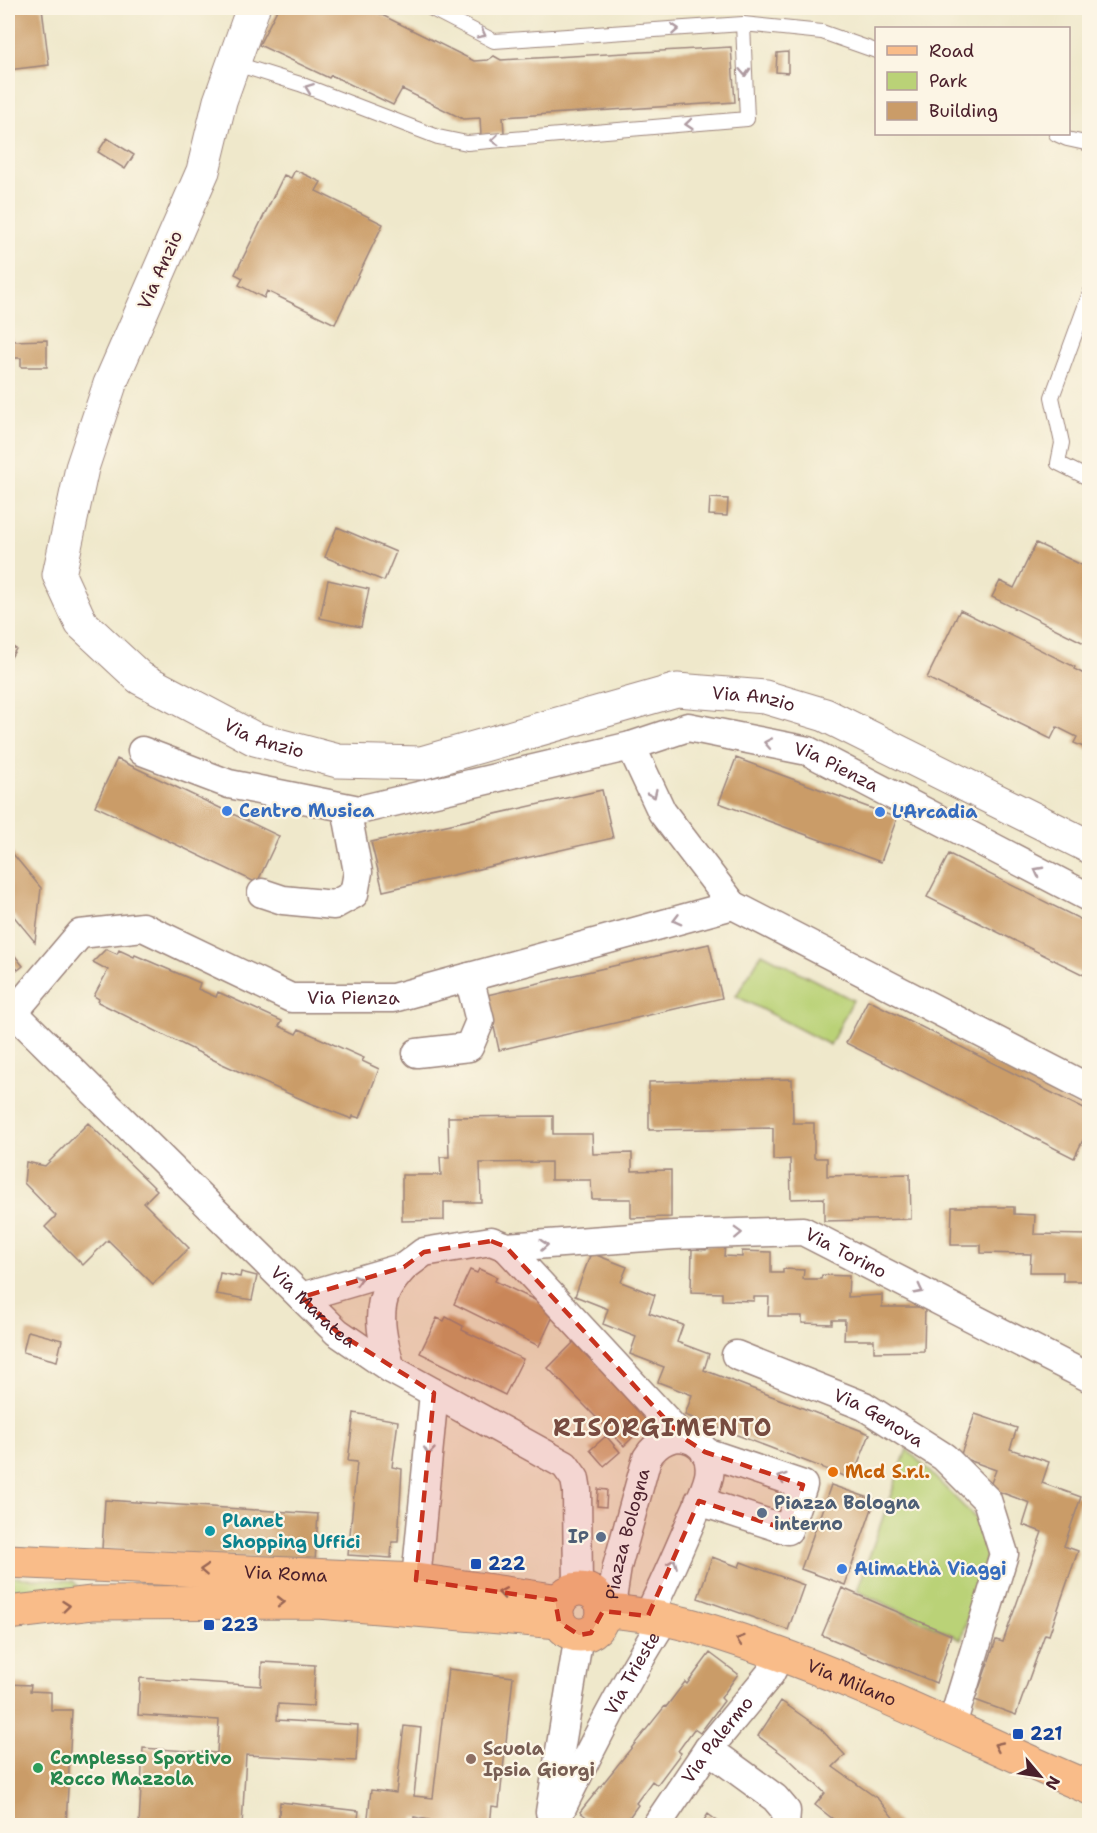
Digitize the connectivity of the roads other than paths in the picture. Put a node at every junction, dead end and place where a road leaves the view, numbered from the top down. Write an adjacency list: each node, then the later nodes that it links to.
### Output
1 (253, 8): 5 (street, Via Anzio)
2 (430, 8): 3 (lane, one-way to 3)
3 (743, 24): 4 (lane); 5 (lane, one-way to 5)
4 (875, 51)
5 (233, 63): 13 (street, Via Anzio)
6 (1058, 135): 7 (lane)
7 (1089, 144)
8 (1089, 293): 9 (lane)
9 (1089, 479)
10 (631, 746): 12 (street, Via Pienza); 15 (street, Via Pienza, one-way to 10); 16 (street, one-way to 16)
11 (142, 751): 12 (street, Via Pienza)
12 (346, 807): 14 (street)
13 (1089, 847)
14 (262, 893)
15 (1089, 898)
16 (733, 905): 17 (street, Via Pienza, one-way to 17); 20 (street)
17 (469, 977): 18 (street, Via Pienza); 19 (street)
18 (10, 1010): 23 (street, Via Maratea)
19 (417, 1053)
20 (1089, 1089)
21 (506, 1247): 22 (street, Via Torino); 26 (street, Via Torino, one-way to 26); 28 (street)
22 (404, 1267): 23 (street, Via Torino, one-way to 22); 25 (street)
23 (302, 1297): 25 (street, Via Maratea)
24 (736, 1355): 37 (street, Via Genova)
25 (391, 1369): 27 (street, Via Maratea)
26 (1089, 1378)
27 (434, 1393): 31 (street, one-way to 31); 32 (street, Via Maratea)
28 (694, 1445): 29 (street); 29 (street, one-way to 28); 33 (street, Piazza Bologna)
29 (699, 1501): 35 (street, one-way to 29)
30 (8, 1561): 31 (main road, Via Roma, one-way to 30)
31 (416, 1580): 32 (main road, Via Roma, one-way to 31)
32 (569, 1612): 33 (main road); 34 (main road, Via Roma, one-way to 32); 41 (street)
33 (606, 1612): 35 (main road, Via Milano)
34 (8, 1613)
35 (656, 1617): 36 (main road, Via Milano, one-way to 35); 42 (street, Via Trieste)
36 (780, 1654): 37 (main road, Via Milano); 38 (street, Via Palermo)
37 (952, 1725): 39 (main road, Via Milano, one-way to 37)
38 (708, 1749): 40 (street); 43 (street, Via Palermo)
39 (1089, 1787)
40 (786, 1825)
41 (547, 1826)
42 (553, 1826)
43 (656, 1826)

